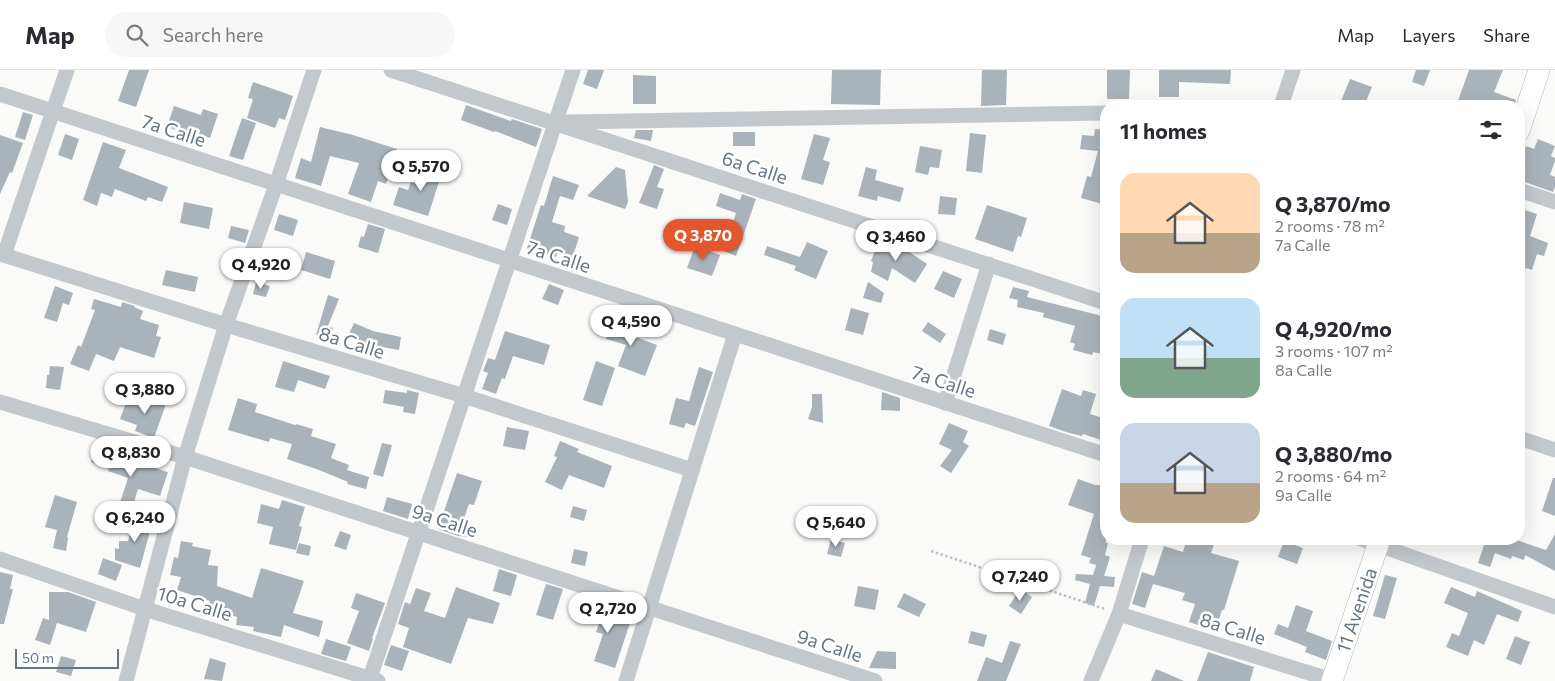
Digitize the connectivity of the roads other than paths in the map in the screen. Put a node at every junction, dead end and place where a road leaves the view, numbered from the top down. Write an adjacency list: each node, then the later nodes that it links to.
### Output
1 (67, 70): 9 (street)
2 (314, 70): 13 (street)
3 (391, 70): 12 (street, 6a Calle)
4 (573, 70): 12 (street)
5 (1293, 70): 8 (street)
6 (1539, 70): 11 (street)
7 (0, 94): 9 (street, 7a Calle)
8 (1283, 100)
9 (53, 112): 13 (street, 7a Calle); 16 (street)
10 (1100, 113): 12 (street)
11 (1525, 113)
12 (555, 122): 17 (street); 18 (street, 6a Calle)
13 (276, 185): 17 (street, 7a Calle); 20 (street)
14 (1525, 192): 15 (street)
15 (1555, 202)
16 (2, 254): 20 (street, 8a Calle)
17 (508, 260): 21 (street, 7a Calle); 22 (street)
18 (989, 264): 19 (street, 6a Calle); 24 (street)
19 (1100, 296)
20 (226, 325): 22 (street, 8a Calle); 28 (street)
21 (735, 334): 24 (street, 7a Calle); 29 (street)
22 (464, 396): 29 (street, 8a Calle); 30 (street)
23 (0, 402): 28 (street, 9a Calle)
24 (945, 403): 27 (street, 7a Calle)
25 (1525, 440): 26 (street)
26 (1555, 450)
27 (1100, 453)
28 (185, 457): 30 (street, 9a Calle); 37 (street)
29 (692, 470): 35 (street)
30 (419, 533): 35 (street, 9a Calle); 40 (street)
31 (1140, 545): 38 (street)
32 (1372, 545): 45 (street, 11 Avenida)
33 (1384, 545): 36 (street)
34 (0, 559): 37 (street, 10a Calle)
35 (649, 607): 39 (street, 9a Calle); 42 (street)
36 (1555, 607)
37 (145, 609): 40 (street, 10a Calle); 41 (street)
38 (1119, 614): 44 (street); 45 (street, 8a Calle)
39 (841, 676): 43 (street, 9a Calle)
40 (373, 680)
41 (126, 681)
42 (626, 681)
43 (875, 681)
44 (1091, 681)
45 (1334, 681)

